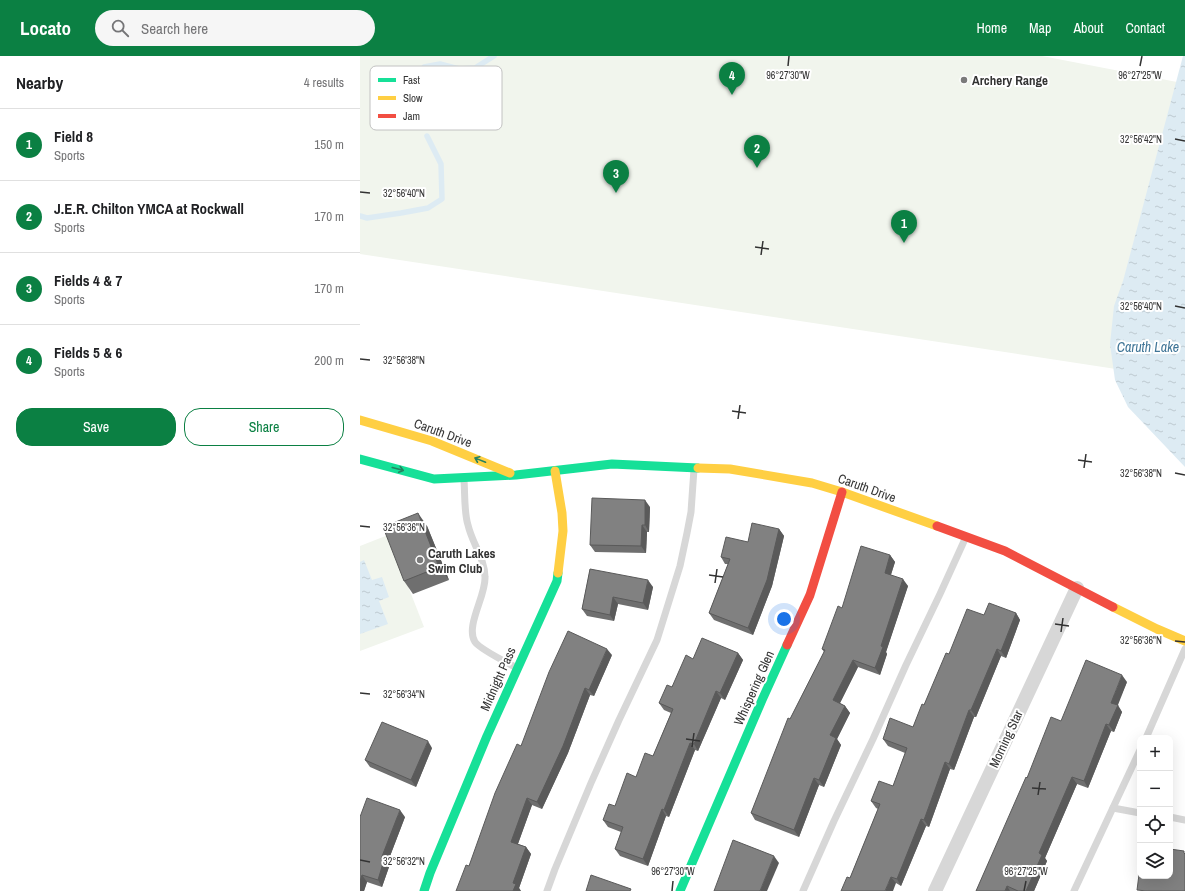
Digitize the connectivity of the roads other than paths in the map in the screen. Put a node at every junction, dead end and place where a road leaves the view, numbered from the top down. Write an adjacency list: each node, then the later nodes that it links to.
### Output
1 (360, 420): 5 (street, Caruth Drive, one-way to 1)
2 (360, 459): 6 (street, Caruth Drive, one-way to 6)
3 (694, 467): 4 (street, Caruth Drive); 7 (street, Caruth Drive); 20 (lane)
4 (555, 471): 5 (street, Caruth Drive); 12 (street, Midnight Pass)
5 (516, 475): 6 (street, Caruth Drive)
6 (463, 477): 12 (lane)
7 (842, 492): 8 (street, Caruth Drive); 21 (street, Whispering Glen)
8 (965, 537): 9 (street, Caruth Drive); 22 (lane)
9 (1077, 588): 10 (street, Caruth Drive); 23 (street, Morning Star)
10 (1185, 641)
11 (1185, 648): 13 (lane)
12 (517, 668): 19 (street, Midnight Pass)
13 (1147, 735)
14 (1137, 756): 15 (lane)
15 (1113, 808): 16 (lane); 24 (lane)
16 (1137, 812)
17 (1173, 818): 18 (lane)
18 (1185, 820)
19 (424, 891)
20 (547, 891)
21 (680, 891)
22 (803, 891)
23 (936, 891)
24 (1074, 891)

